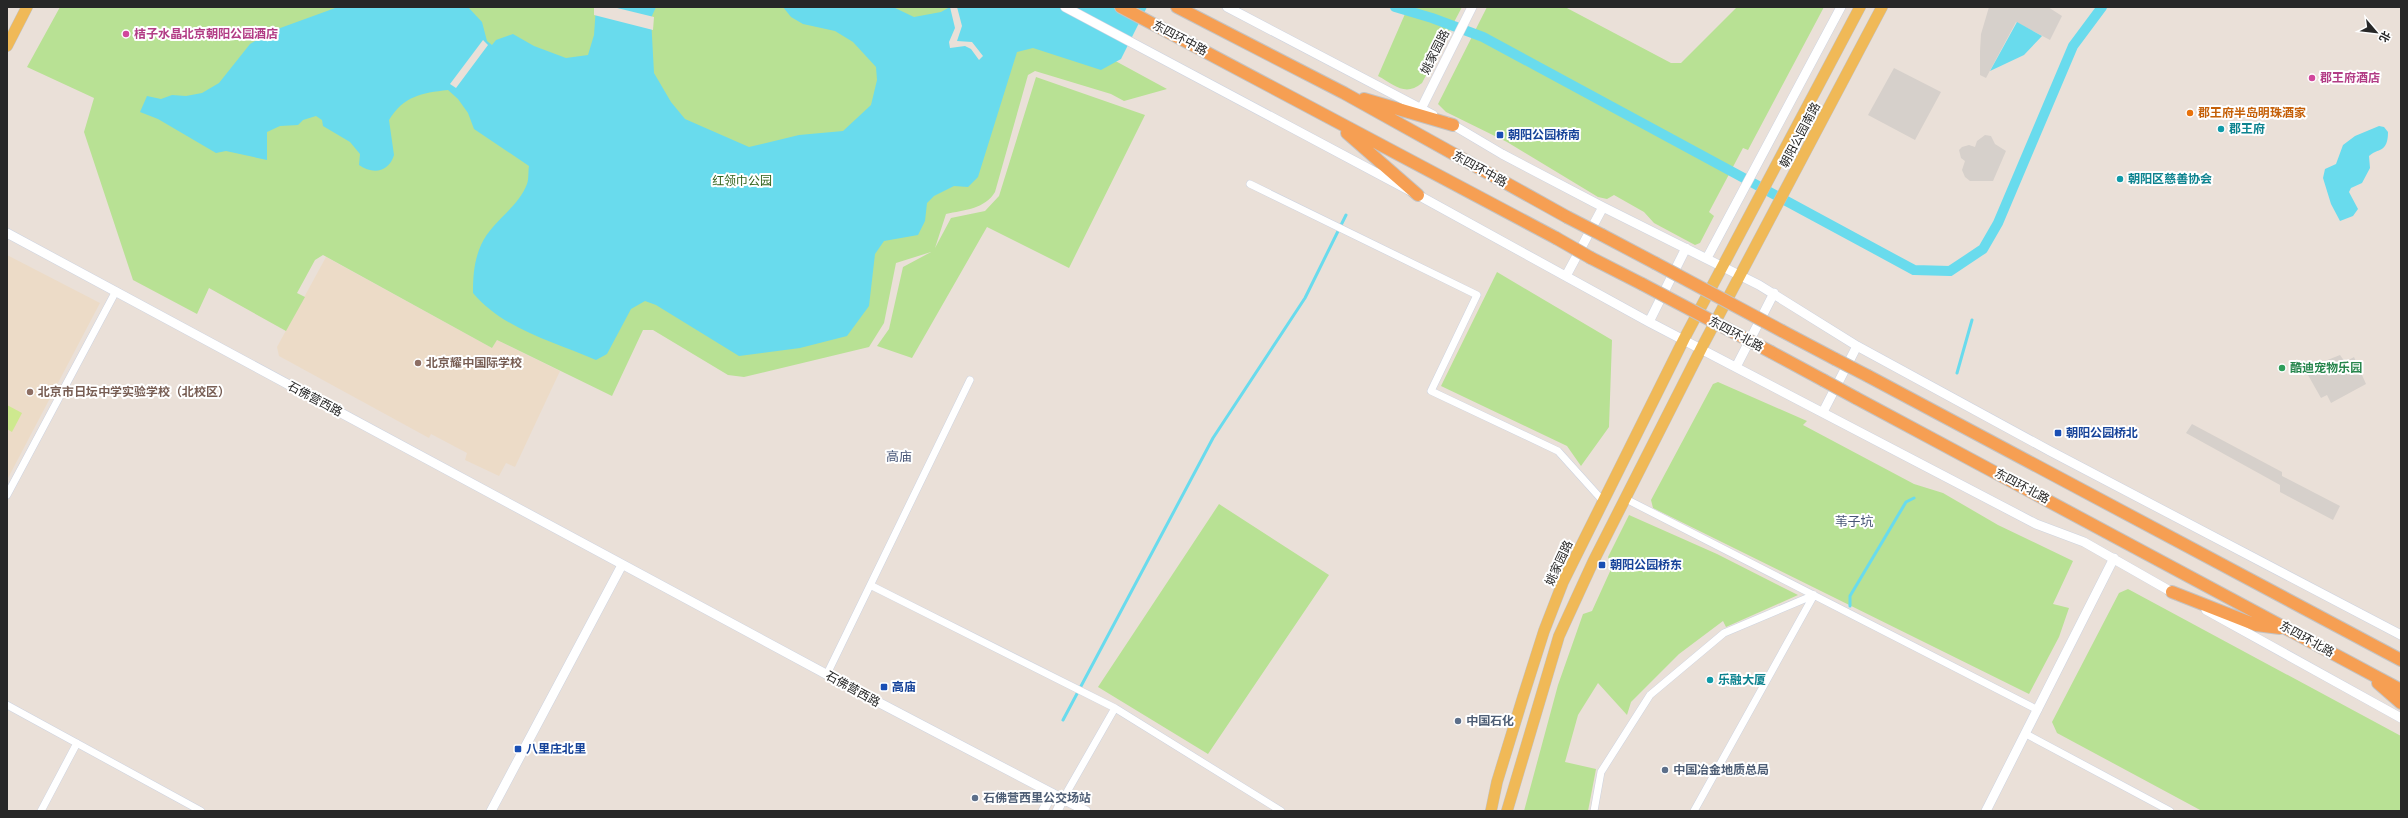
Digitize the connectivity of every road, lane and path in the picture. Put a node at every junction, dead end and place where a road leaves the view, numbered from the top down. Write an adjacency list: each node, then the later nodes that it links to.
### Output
1 (27, 7): 10 (main road)
2 (1065, 7): 16 (street)
3 (1121, 7): 13 (highway, 东四环中路)
4 (1177, 7): 11 (highway, 东四环中路)
5 (1227, 7): 12 (street, 东四环中路)
6 (1472, 7): 12 (street, 姚家园路)
7 (1841, 7): 20 (street, 朝阳公园南路)
8 (1860, 7): 21 (main road, 朝阳公园南路)
9 (1882, 7): 22 (main road, 朝阳公园南路)
10 (7, 46)
11 (1344, 93): 14 (highway); 28 (highway, 东四环中路, bridge)
12 (1421, 109): 14 (street, 东四环中路)
13 (1331, 119): 16 (highway); 24 (highway, 东四环中路, bridge)
14 (1453, 125): 17 (street, 东四环中路)
15 (1250, 184): 37 (street)
16 (1418, 195): 23 (street)
17 (1603, 207): 19 (street, 东四环中路); 23 (street)
18 (7, 233): 25 (street, 石佛营西路)
19 (1686, 248): 20 (street, 东四环中路); 27 (street)
20 (1707, 258): 21 (street, 东四环中路)
21 (1722, 265): 22 (street, 东四环中路); 29 (main road, 朝阳公园南路)
22 (1740, 275): 26 (street); 31 (main road, 朝阳公园南路)
23 (1566, 276): 27 (street)
24 (1642, 284): 43 (highway, 东四环北路, bridge)
25 (116, 291): 35 (street); 39 (street, 石佛营西路)
26 (1774, 294): 30 (street); 32 (street)
27 (1649, 322): 29 (street)
28 (1782, 331): 45 (highway, 东四环北路, bridge)
29 (1684, 338): 31 (street, 东四环北路); 37 (main road, 姚家园路)
30 (1857, 346): 34 (street); 44 (street)
31 (1702, 347): 32 (street, 东四环北路); 36 (main road)
32 (1736, 367): 34 (street, 东四环北路)
33 (970, 380): 40 (street)
34 (1823, 412): 38 (street, 东四环北路)
35 (7, 495)
36 (1624, 498): 42 (street); 68 (main road)
37 (1603, 501): 67 (main road, 姚家园路)
38 (2114, 558): 41 (street, 东四环北路); 54 (street)
39 (622, 565): 49 (street, 石佛营西路); 62 (street)
40 (872, 586): 49 (street); 53 (street)
41 (2172, 592): 43 (highway); 55 (street, 东四环北路)
42 (1814, 596): 54 (street); 69 (street); 70 (street)
43 (2287, 628): 48 (highway, 东四环北路)
44 (2401, 635)
45 (2387, 652): 46 (highway); 47 (highway, 东四环北路)
46 (2401, 656)
47 (2401, 660)
48 (2362, 669): 50 (highway, 东四环北路); 51 (highway)
49 (827, 674): 58 (street, 石佛营西路)
50 (2401, 690)
51 (2401, 703)
52 (7, 705): 57 (street)
53 (1115, 708): 59 (street); 66 (street)
54 (2038, 710): 56 (street)
55 (2401, 718)
56 (2026, 734): 71 (street); 72 (street)
57 (77, 743): 60 (street); 61 (street)
58 (1052, 793): 59 (street, 石佛营西路); 63 (street)
59 (1063, 799): 64 (street); 65 (street, 石佛营西路)
60 (41, 811)
61 (201, 811)
62 (492, 811)
63 (1043, 811)
64 (1057, 811)
65 (1086, 811)
66 (1281, 811)
67 (1492, 811)
68 (1507, 811)
69 (1594, 811)
70 (1694, 811)
71 (1986, 811)
72 (2170, 811)

